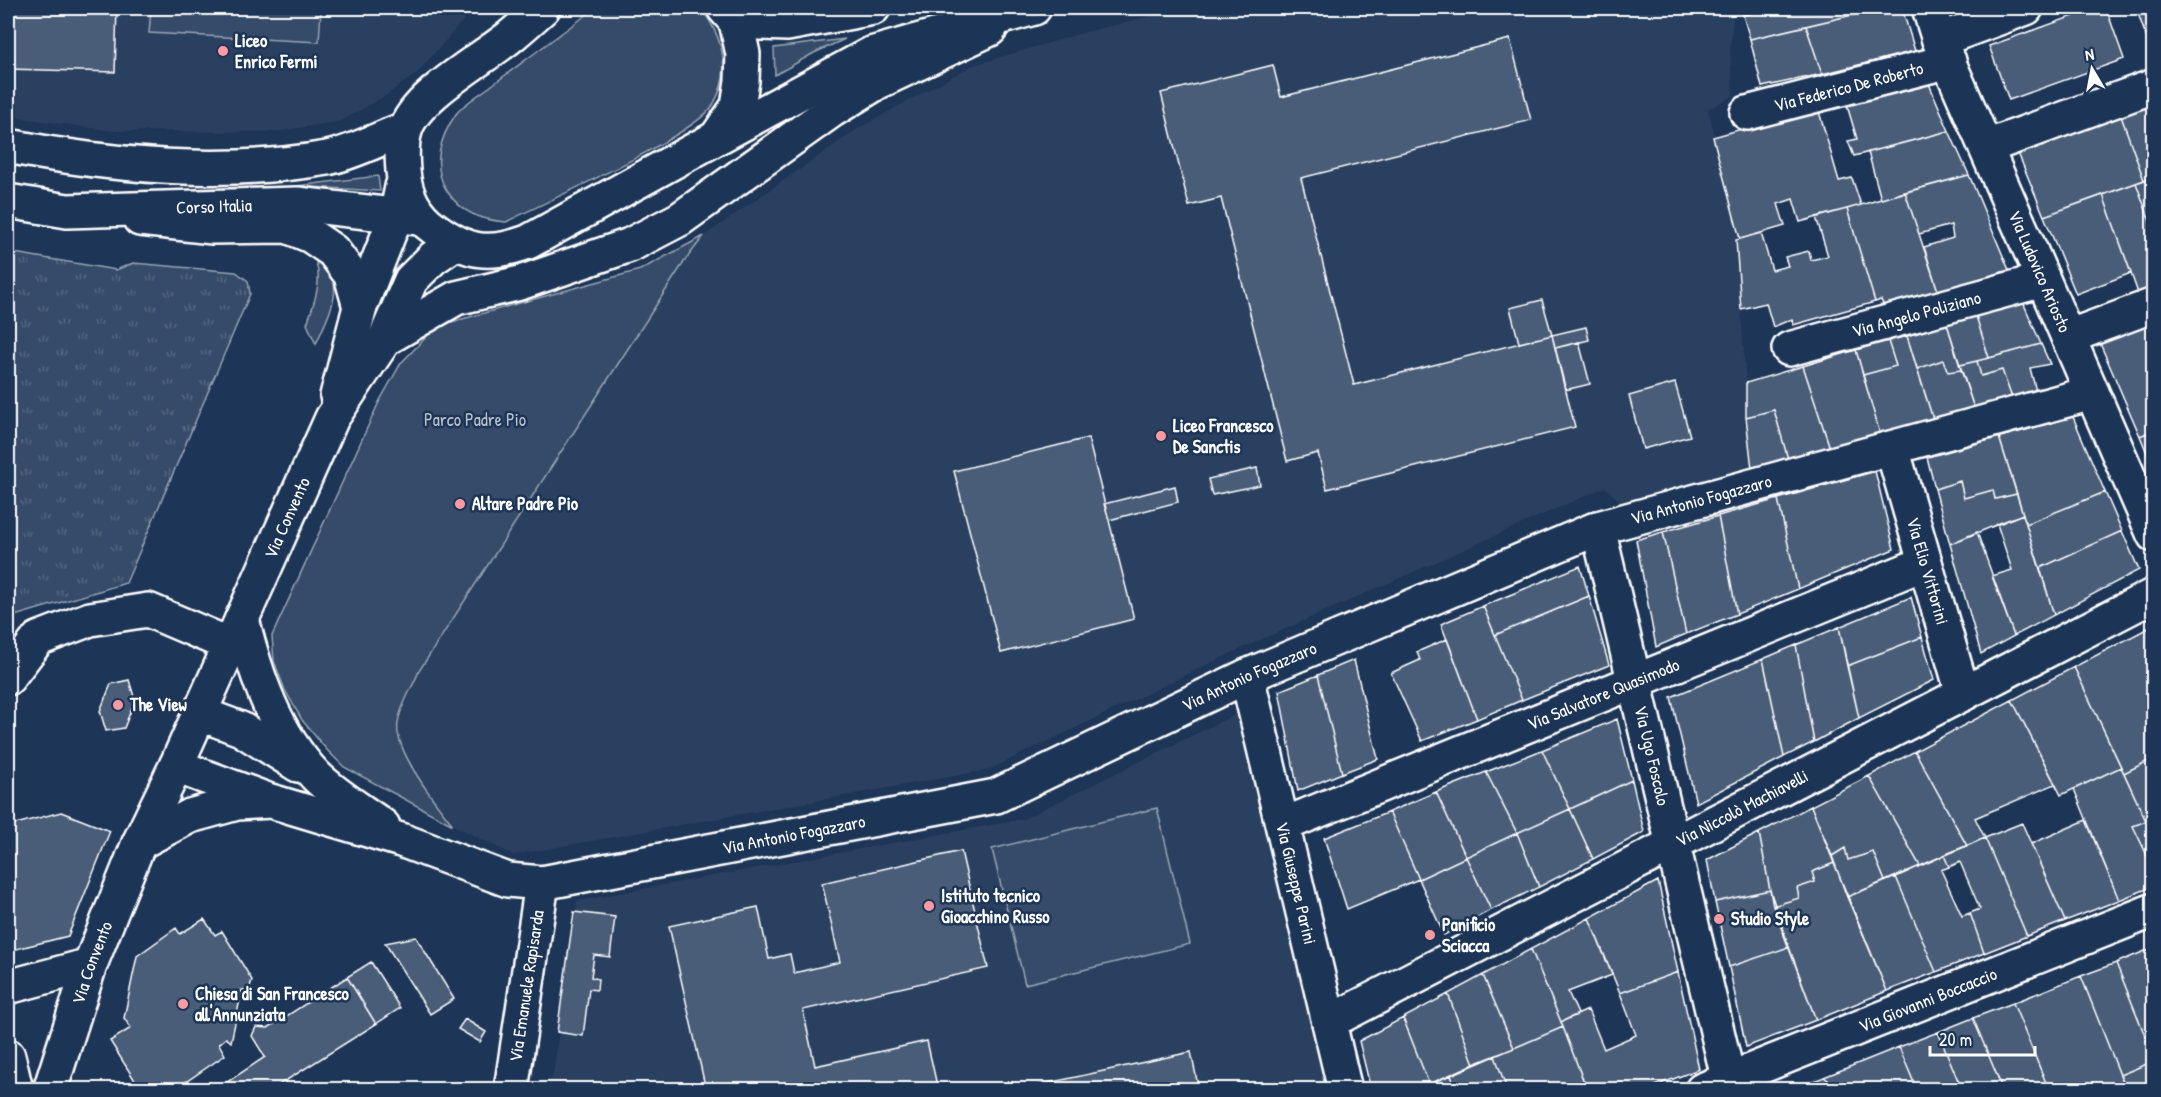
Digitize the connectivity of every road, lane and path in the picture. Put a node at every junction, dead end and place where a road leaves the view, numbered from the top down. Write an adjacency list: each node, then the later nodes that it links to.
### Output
1 (532, 8): 8 (street)
2 (543, 8): 8 (street)
3 (873, 8): 7 (street)
4 (1929, 8): 9 (street, Via Ludovico Ariosto)
5 (2026, 8): 9 (street, Via Federico De Roberto)
6 (1026, 11): 13 (street); 24 (street)
7 (730, 15): 13 (street)
8 (512, 36): 12 (street)
9 (1944, 50): 11 (street, Via Federico De Roberto); 15 (street, Via Ludovico Ariosto)
10 (2154, 86): 15 (street)
11 (1748, 113)
12 (405, 129): 14 (street, Corso Italia); 18 (street)
13 (716, 138): 19 (street)
14 (8, 146)
15 (1986, 147): 20 (street, Via Ludovico Ariosto)
16 (8, 201): 17 (street, Corso Italia)
17 (67, 211): 18 (street, Corso Italia); 22 (street)
18 (408, 217): 19 (street); 22 (street)
19 (455, 243): 24 (street)
20 (2043, 280): 23 (street, Via Ludovico Ariosto); 25 (street, Via Angelo Poliziano)
21 (2154, 305): 23 (street)
22 (360, 308): 27 (street)
23 (2068, 337): 26 (street, Via Ludovico Ariosto)
24 (385, 339): 27 (street)
25 (1789, 349)
26 (2092, 393): 28 (street, Via Antonio Fogazzaro); 30 (street, Via Ludovico Ariosto)
27 (332, 418): 33 (street, Via Convento)
28 (1892, 447): 29 (street, Via Antonio Fogazzaro); 31 (street, Via Elio Vittorini)
29 (1598, 528): 34 (street, Via Antonio Fogazzaro); 36 (street, Via Ugo Foscolo)
30 (2154, 536)
31 (1925, 563): 36 (street, Via Salvatore Quasimodo); 37 (street, Via Elio Vittorini)
32 (2154, 595): 37 (street, Via Niccolò Machiavelli)
33 (236, 632): 35 (street); 38 (street, Via Convento); 40 (street)
34 (1247, 676): 42 (street, Via Giuseppe Parini); 46 (street, Via Antonio Fogazzaro)
35 (8, 678)
36 (1634, 682): 42 (street, Via Salvatore Quasimodo); 45 (street, Via Ugo Foscolo)
37 (1963, 694): 45 (street, Via Niccolò Machiavelli)
38 (198, 713): 39 (street, Via Convento); 40 (street)
39 (176, 766): 41 (street); 44 (street, Via Convento)
40 (317, 777): 43 (street)
41 (271, 801): 43 (street); 44 (street)
42 (1282, 825): 50 (street, Via Giuseppe Parini)
43 (401, 840): 46 (street, Via Antonio Fogazzaro)
44 (139, 843): 48 (street, Via Convento)
45 (1671, 844): 50 (street, Via Niccolò Machiavelli); 52 (street, Via Ugo Foscolo)
46 (543, 883): 55 (street, Via Emanuele Rapisarda)
47 (2154, 910): 52 (street, Via Giovanni Boccaccio)
48 (90, 965): 49 (street); 53 (street, Via Convento)
49 (8, 987)
50 (1329, 1022): 56 (street, Via Giuseppe Parini)
51 (8, 1056): 54 (street)
52 (1721, 1086)
53 (52, 1088)
54 (16, 1089)
55 (512, 1089)
56 (1345, 1089)

